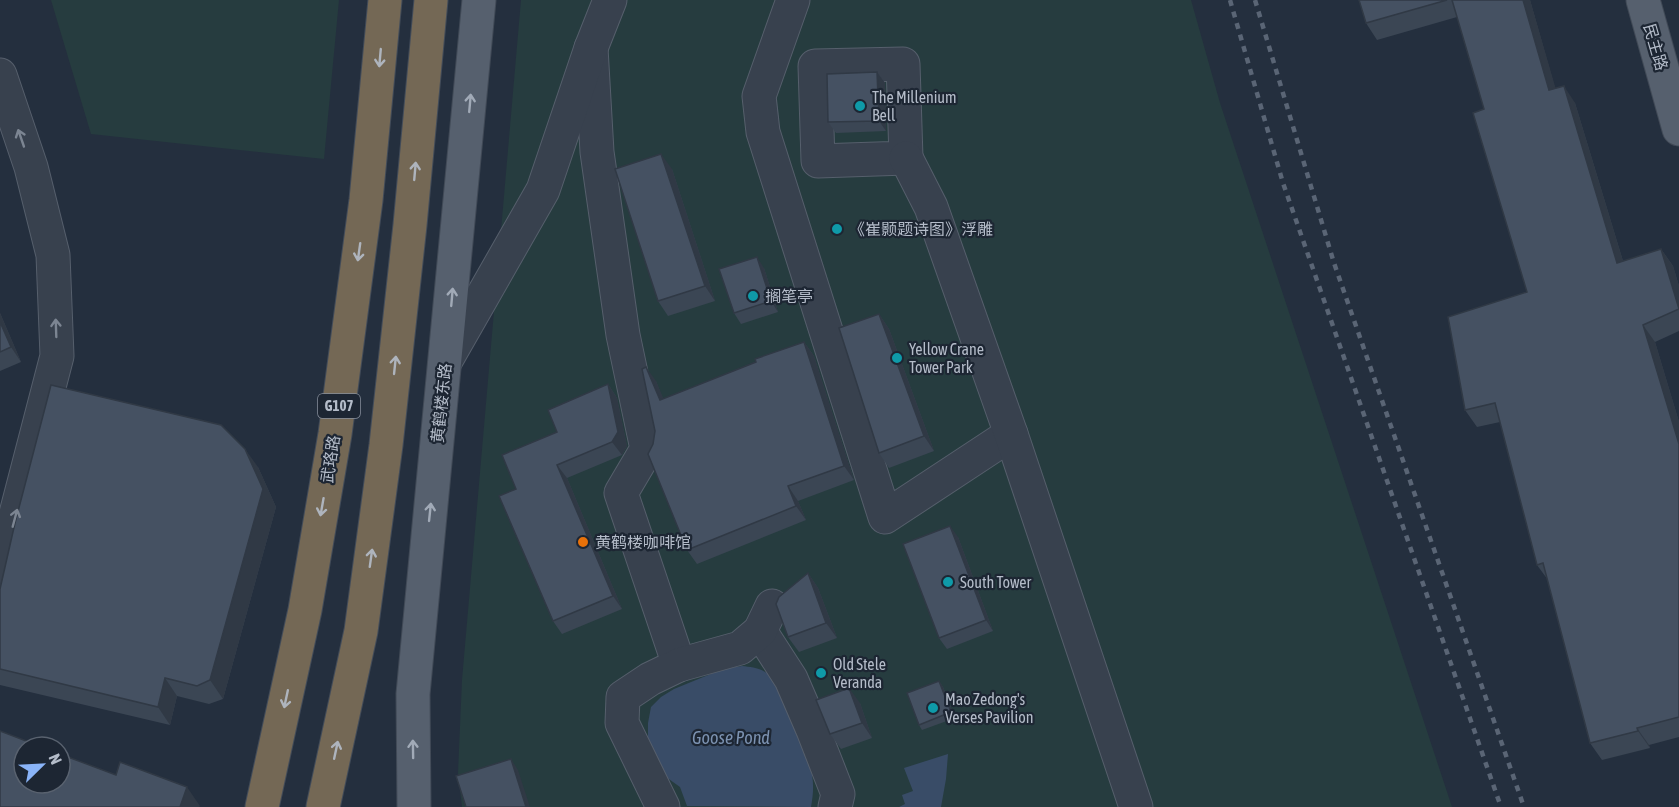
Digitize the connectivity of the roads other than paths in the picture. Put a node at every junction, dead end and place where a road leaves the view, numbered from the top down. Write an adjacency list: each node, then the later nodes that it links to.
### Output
1 (385, 0): 15 (highway, 武珞路 / G107, one-way to 15)
2 (431, 0): 16 (highway, one-way to 2)
3 (479, 0): 11 (main road, 黄鹤楼东路, one-way to 3)
4 (610, 0): 7 (street)
5 (793, 0): 12 (street)
6 (1643, 0): 9 (main road, 民主路)
7 (591, 48): 11 (street); 14 (street)
8 (0, 75): 13 (street, one-way to 8)
9 (1679, 129)
10 (906, 158): 10 (street); 12 (street)
11 (446, 360): 17 (main road, 黄鹤楼东路, one-way to 11)
12 (1011, 434): 20 (street)
13 (0, 574)
14 (679, 664): 18 (street); 19 (street)
15 (262, 807)
16 (323, 807)
17 (414, 807)
18 (663, 807)
19 (835, 807)
20 (1136, 807)

